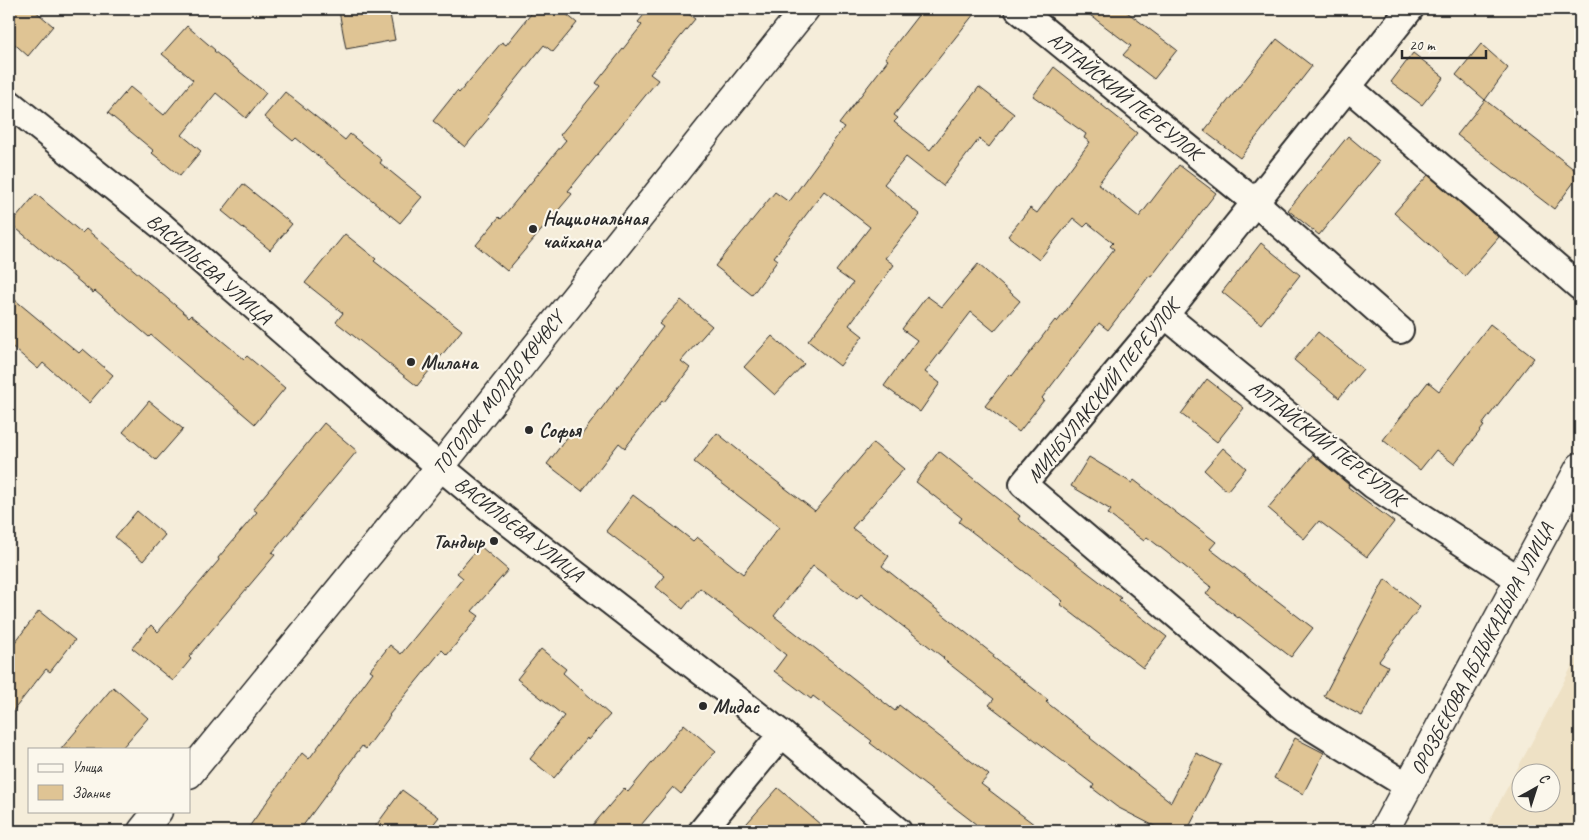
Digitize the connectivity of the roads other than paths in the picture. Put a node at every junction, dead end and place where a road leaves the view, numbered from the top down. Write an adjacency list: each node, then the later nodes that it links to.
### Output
1 (805, 9): 10 (main road, ТОГОЛОК МОЛДО КӨЧӨСҮ)
2 (1018, 9): 6 (street, АЛТАЙСКИЙ ПЕРЕУЛОК)
3 (1410, 9): 4 (street, МИНБУЛАКСКИЙ ПЕРЕУЛОК)
4 (1348, 87): 6 (street, МИНБУЛАКСКИЙ ПЕРЕУЛОК); 7 (street)
5 (9, 103): 10 (street, ВАСИЛЬЕВА УЛИЦА)
6 (1256, 203): 8 (street, МИНБУЛАКСКИЙ ПЕРЕУЛОК); 9 (street, АЛТАЙСКИЙ ПЕРЕУЛОК)
7 (1580, 287)
8 (1165, 315): 12 (street, АЛТАЙСКИЙ ПЕРЕУЛОК); 15 (street, МИНБУЛАКСКИЙ ПЕРЕУЛОК)
9 (1400, 330)
10 (440, 467): 13 (street, ВАСИЛЬЕВА УЛИЦА); 14 (main road, ТОГОЛОК МОЛДО КӨЧӨСҮ)
11 (1580, 468): 12 (main road, ОРОЗБЕКОВА АБДЫКАДЫРА УЛИЦА)
12 (1520, 580): 15 (main road, ОРОЗБЕКОВА АБДЫКАДЫРА УЛИЦА)
13 (782, 734): 18 (street); 19 (street, ВАСИЛЬЕВА УЛИЦА)
14 (190, 773)
15 (1408, 786): 20 (main road, ОРОЗБЕКОВА АБДЫКАДЫРА УЛИЦА)
16 (157, 812): 17 (main road)
17 (142, 831)
18 (702, 831)
19 (898, 831)
20 (1384, 831)

